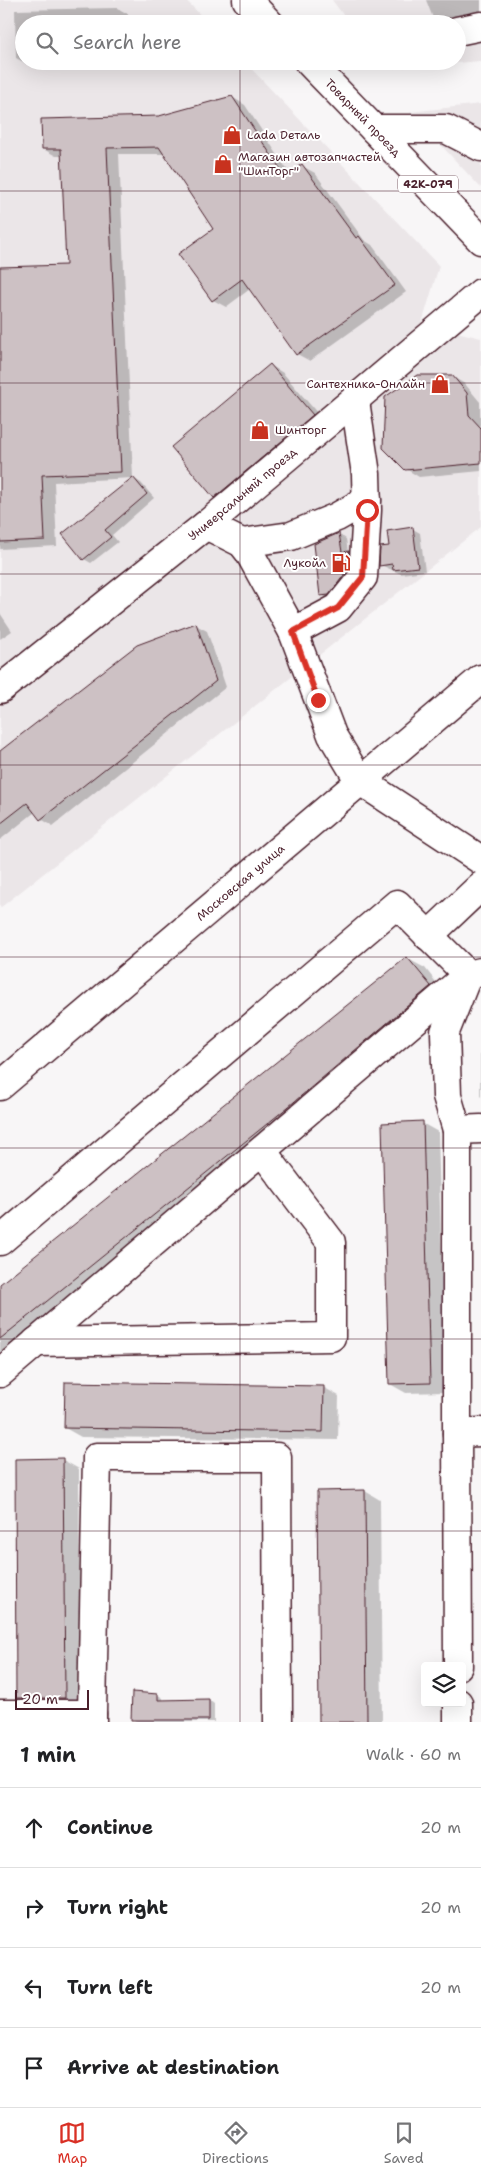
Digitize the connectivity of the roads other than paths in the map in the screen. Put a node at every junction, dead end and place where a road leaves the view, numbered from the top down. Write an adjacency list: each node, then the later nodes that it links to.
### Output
1 (247, 0): 2 (main road)
2 (261, 15)
3 (481, 26): 4 (main road)
4 (466, 29)
5 (317, 70): 6 (main road, Товарный проезд / 42К-079)
6 (374, 129): 7 (main road); 8 (main road, Товарный проезд / 42К-079)
7 (481, 147)
8 (481, 240)
9 (481, 293): 10 (main road, Универсальный проезд)
10 (355, 401): 11 (main road); 12 (main road, Универсальный проезд)
11 (367, 500): 13 (main road); 14 (main road)
12 (206, 525): 13 (main road); 16 (main road, Универсальный проезд)
13 (242, 543): 14 (main road)
14 (293, 632): 17 (main road)
15 (481, 679): 17 (main road, Московская улица)
16 (0, 689)
17 (359, 780): 18 (main road); 22 (main road, Московская улица)
18 (481, 860)
19 (481, 886): 20 (main road)
20 (428, 936): 21 (main road); 25 (main road)
21 (474, 974): 23 (main road); 24 (main road)
22 (0, 1086)
23 (469, 1130): 28 (main road)
24 (262, 1151): 26 (main road); 26 (main road)
25 (0, 1241)
26 (36, 1342): 27 (main road)
27 (0, 1373)
28 (469, 1432): 29 (main road)
29 (458, 1662)
30 (458, 1707): 34 (main road)
31 (0, 1714): 32 (main road)
32 (92, 1718): 33 (main road)
33 (278, 1722)
34 (458, 1722)

